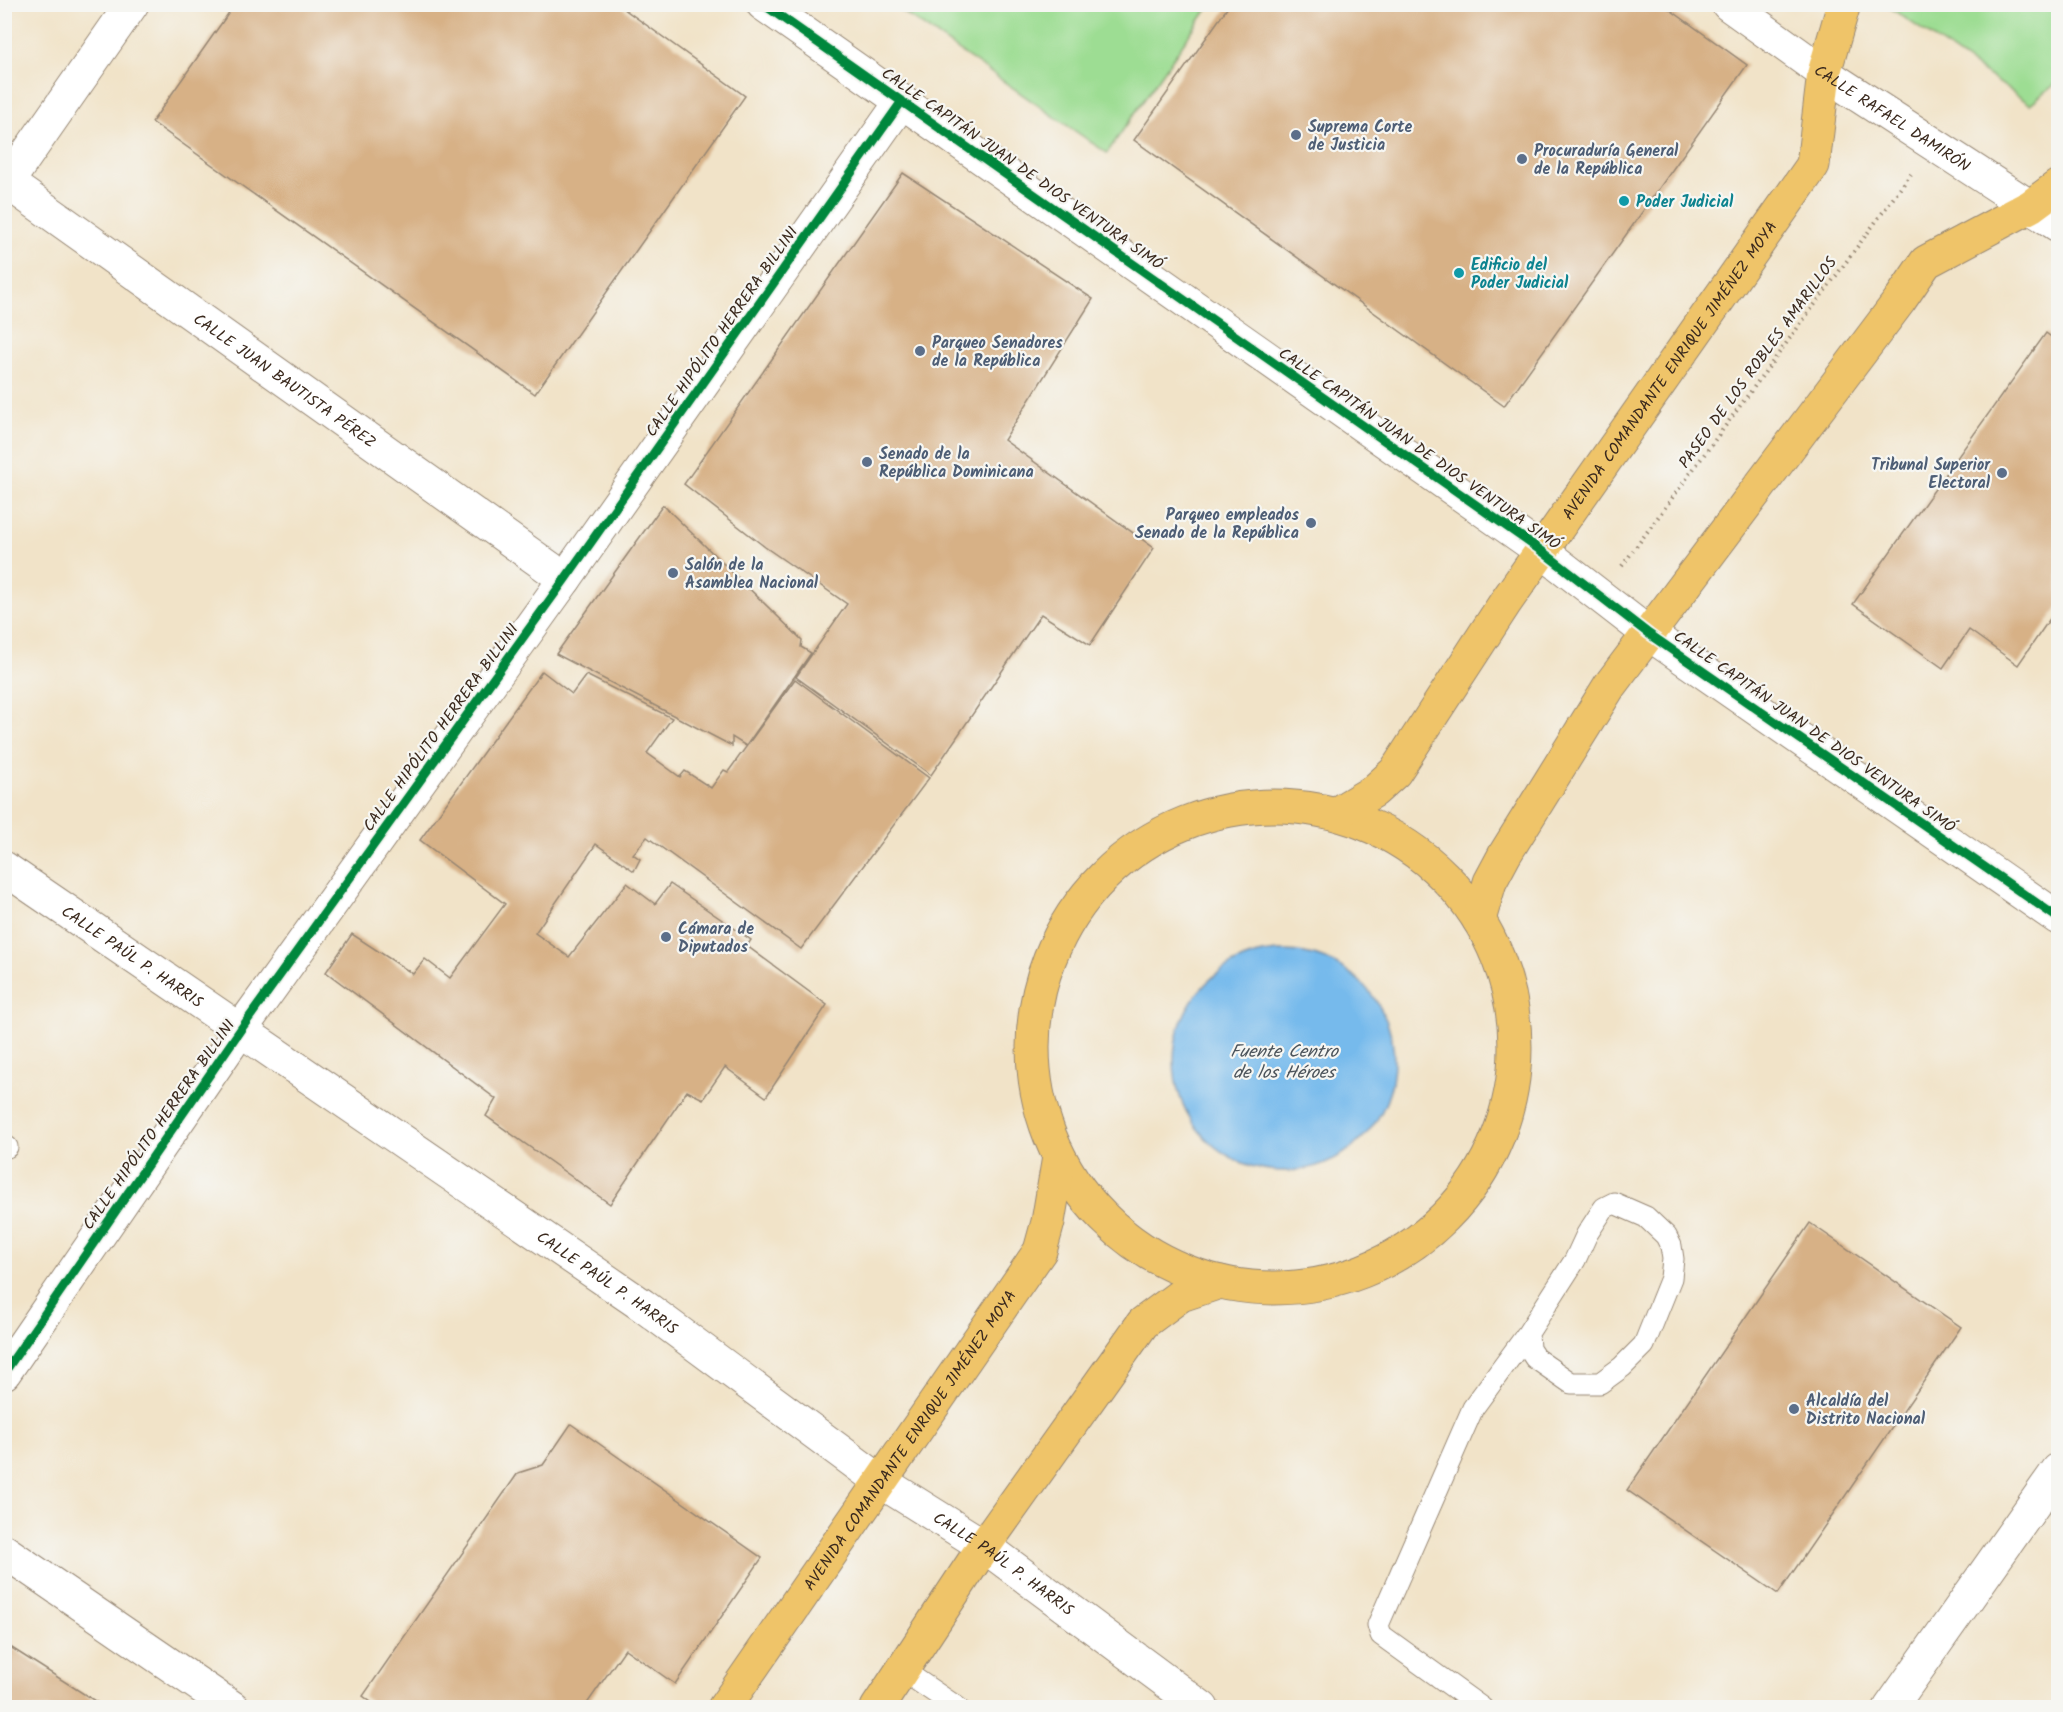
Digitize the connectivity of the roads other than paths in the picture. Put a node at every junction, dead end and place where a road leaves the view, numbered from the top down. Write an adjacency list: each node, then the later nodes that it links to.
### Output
1 (132, 4): 7 (street)
2 (763, 4): 6 (street, CALLE CAPITÁN JUAN DE DIOS VENTURA SIMÓ)
3 (1728, 4): 5 (street, CALLE RAFAEL DAMIRÓN)
4 (1844, 4): 5 (main road, AVENIDA COMANDANTE ENRIQUE JIMÉNEZ MOYA)
5 (1824, 73): 9 (street, CALLE RAFAEL DAMIRÓN); 11 (main road, AVENIDA COMANDANTE ENRIQUE JIMÉNEZ MOYA)
6 (902, 101): 11 (street, CALLE CAPITÁN JUAN DE DIOS VENTURA SIMÓ); 12 (street, CALLE HIPÓLITO HERRERA BILLINI)
7 (6, 183): 12 (street, CALLE JUAN BAUTISTA PÉREZ)
8 (2058, 186): 9 (main road)
9 (2031, 206): 10 (street, CALLE RAFAEL DAMIRÓN); 13 (main road)
10 (2058, 225)
11 (1543, 552): 13 (street, CALLE CAPITÁN JUAN DE DIOS VENTURA SIMÓ); 14 (main road, AVENIDA COMANDANTE ENRIQUE JIMÉNEZ MOYA)
12 (565, 579): 18 (street, CALLE HIPÓLITO HERRERA BILLINI)
13 (1649, 634): 16 (street, CALLE CAPITÁN JUAN DE DIOS VENTURA SIMÓ); 17 (main road)
14 (1337, 813): 17 (main road); 19 (main road)
15 (4, 868): 18 (street, CALLE PAÚL P. HARRIS)
16 (2058, 918)
17 (1479, 920): 20 (main road)
18 (241, 1029): 22 (street, CALLE HIPÓLITO HERRERA BILLINI); 24 (street, CALLE PAÚL P. HARRIS)
19 (1059, 1157): 20 (main road); 24 (main road, AVENIDA COMANDANTE ENRIQUE JIMÉNEZ MOYA)
20 (1220, 1282): 25 (main road)
21 (1528, 1333): 21 (lane); 33 (lane)
22 (4, 1373)
23 (2058, 1470): 34 (street)
24 (880, 1481): 25 (street, CALLE PAÚL P. HARRIS); 29 (main road, AVENIDA COMANDANTE ENRIQUE JIMÉNEZ MOYA)
25 (984, 1546): 27 (main road); 32 (street, CALLE PAÚL P. HARRIS)
26 (4, 1551): 28 (street)
27 (902, 1670): 30 (main road); 31 (lane)
28 (233, 1707)
29 (724, 1707)
30 (877, 1707)
31 (958, 1707)
32 (1202, 1707)
33 (1482, 1707)
34 (1890, 1707)

